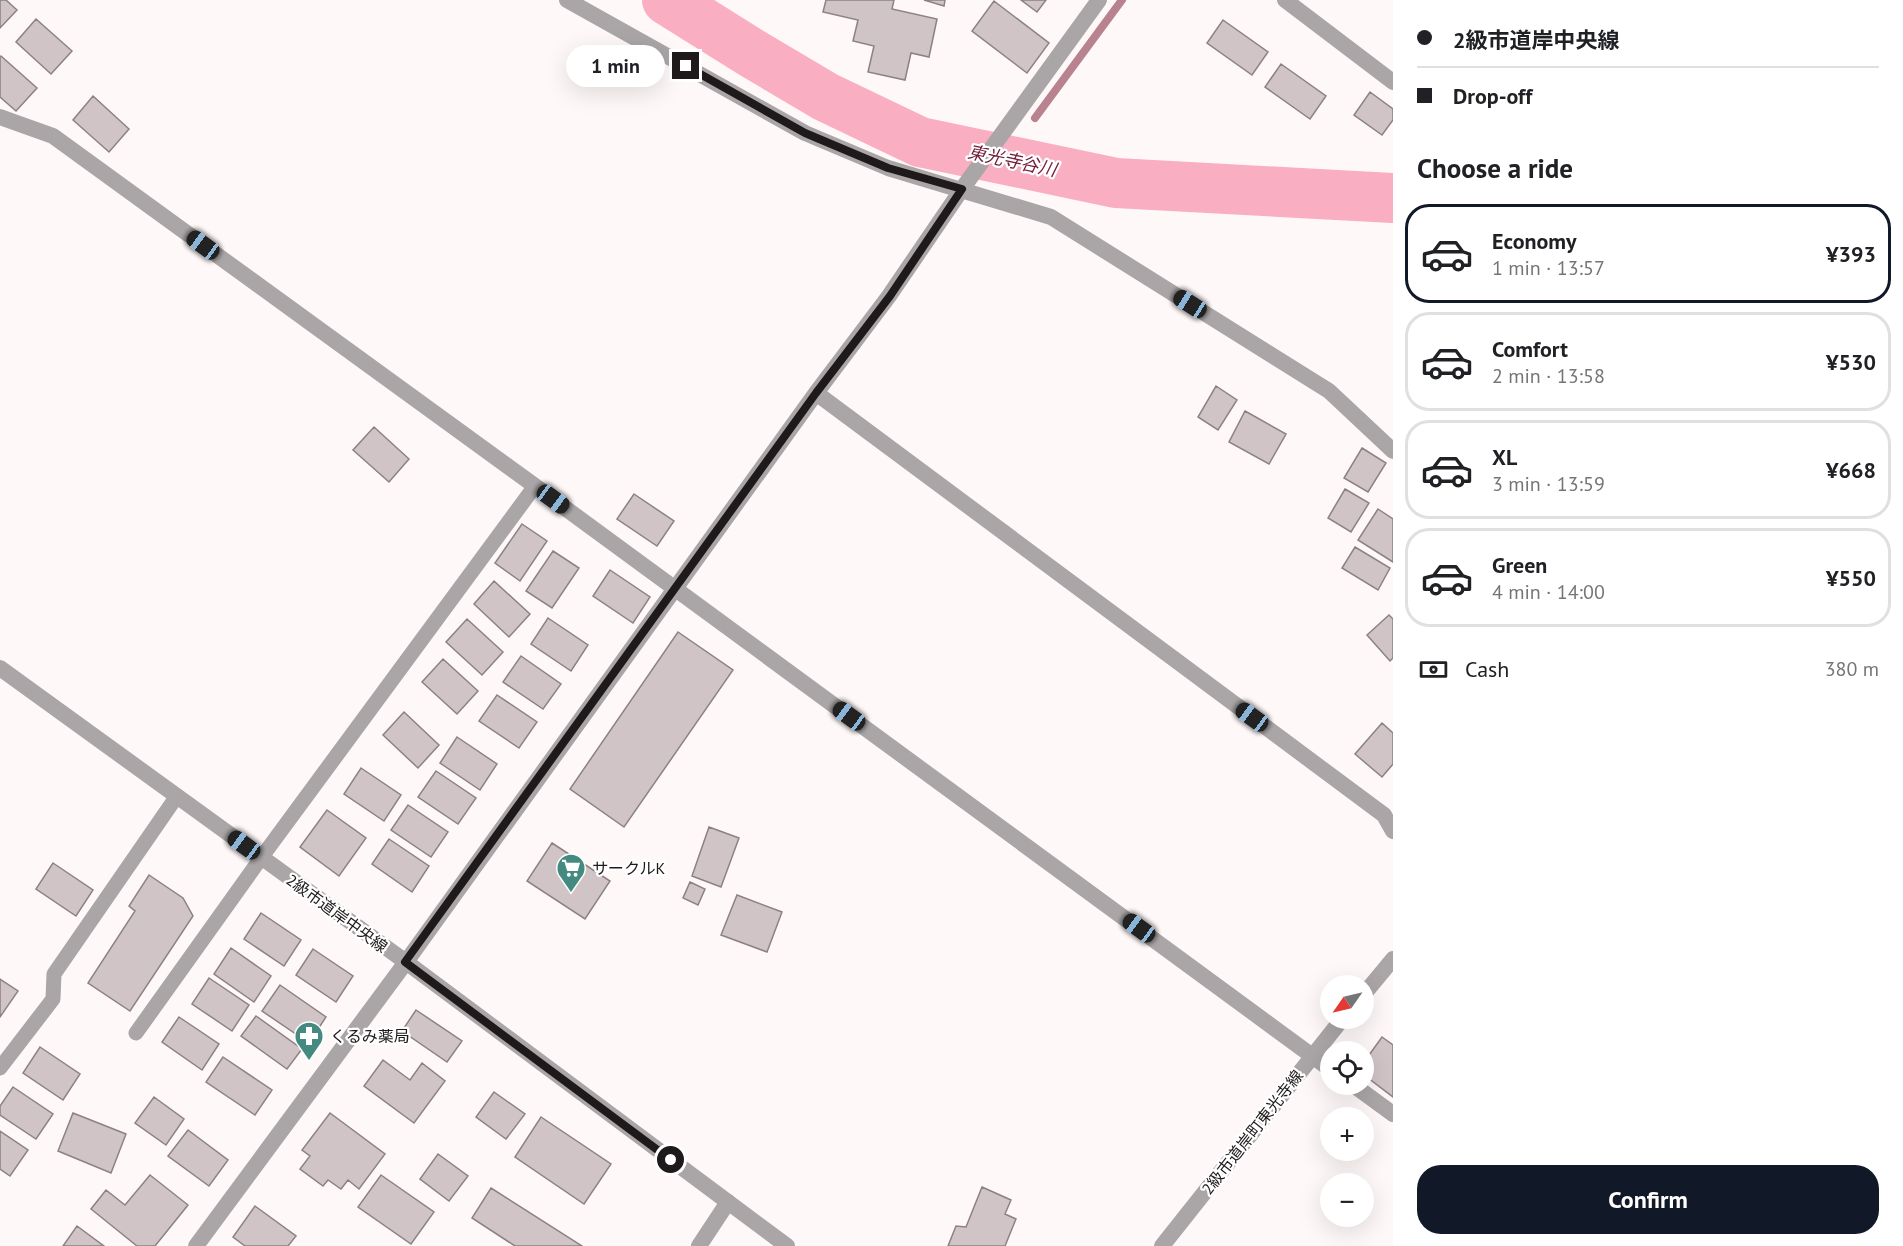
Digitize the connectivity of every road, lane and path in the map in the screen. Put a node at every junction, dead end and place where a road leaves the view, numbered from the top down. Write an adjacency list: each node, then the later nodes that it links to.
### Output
1 (567, 0): 6 (street)
2 (1099, 0): 6 (street)
3 (1285, 0): 4 (street)
4 (1393, 82)
5 (0, 117): 9 (street)
6 (966, 185): 7 (street); 8 (street)
7 (816, 393): 10 (street); 13 (street)
8 (1393, 451)
9 (535, 486): 10 (street); 14 (lane)
10 (676, 589): 16 (street); 20 (street)
11 (0, 668): 12 (street, 2級市道岸中央線)
12 (177, 796): 14 (street, 2級市道岸中央線); 22 (lane)
13 (1393, 831)
14 (261, 858): 16 (street, 2級市道岸中央線); 19 (lane)
15 (1393, 959): 17 (street)
16 (405, 962): 25 (street, 2級市道岸中央線); 26 (street)
17 (1374, 982)
18 (1334, 1029): 20 (street, 2級市道岸町東光寺線)
19 (136, 1033)
20 (1312, 1056): 21 (street); 29 (street, 2級市道岸町東光寺線)
21 (1320, 1062)
22 (0, 1068)
23 (1367, 1095): 24 (street)
24 (1393, 1114)
25 (728, 1203): 27 (street); 28 (street, 2級市道岸中央線)
26 (196, 1246)
27 (699, 1246)
28 (787, 1246)
29 (1162, 1246)

